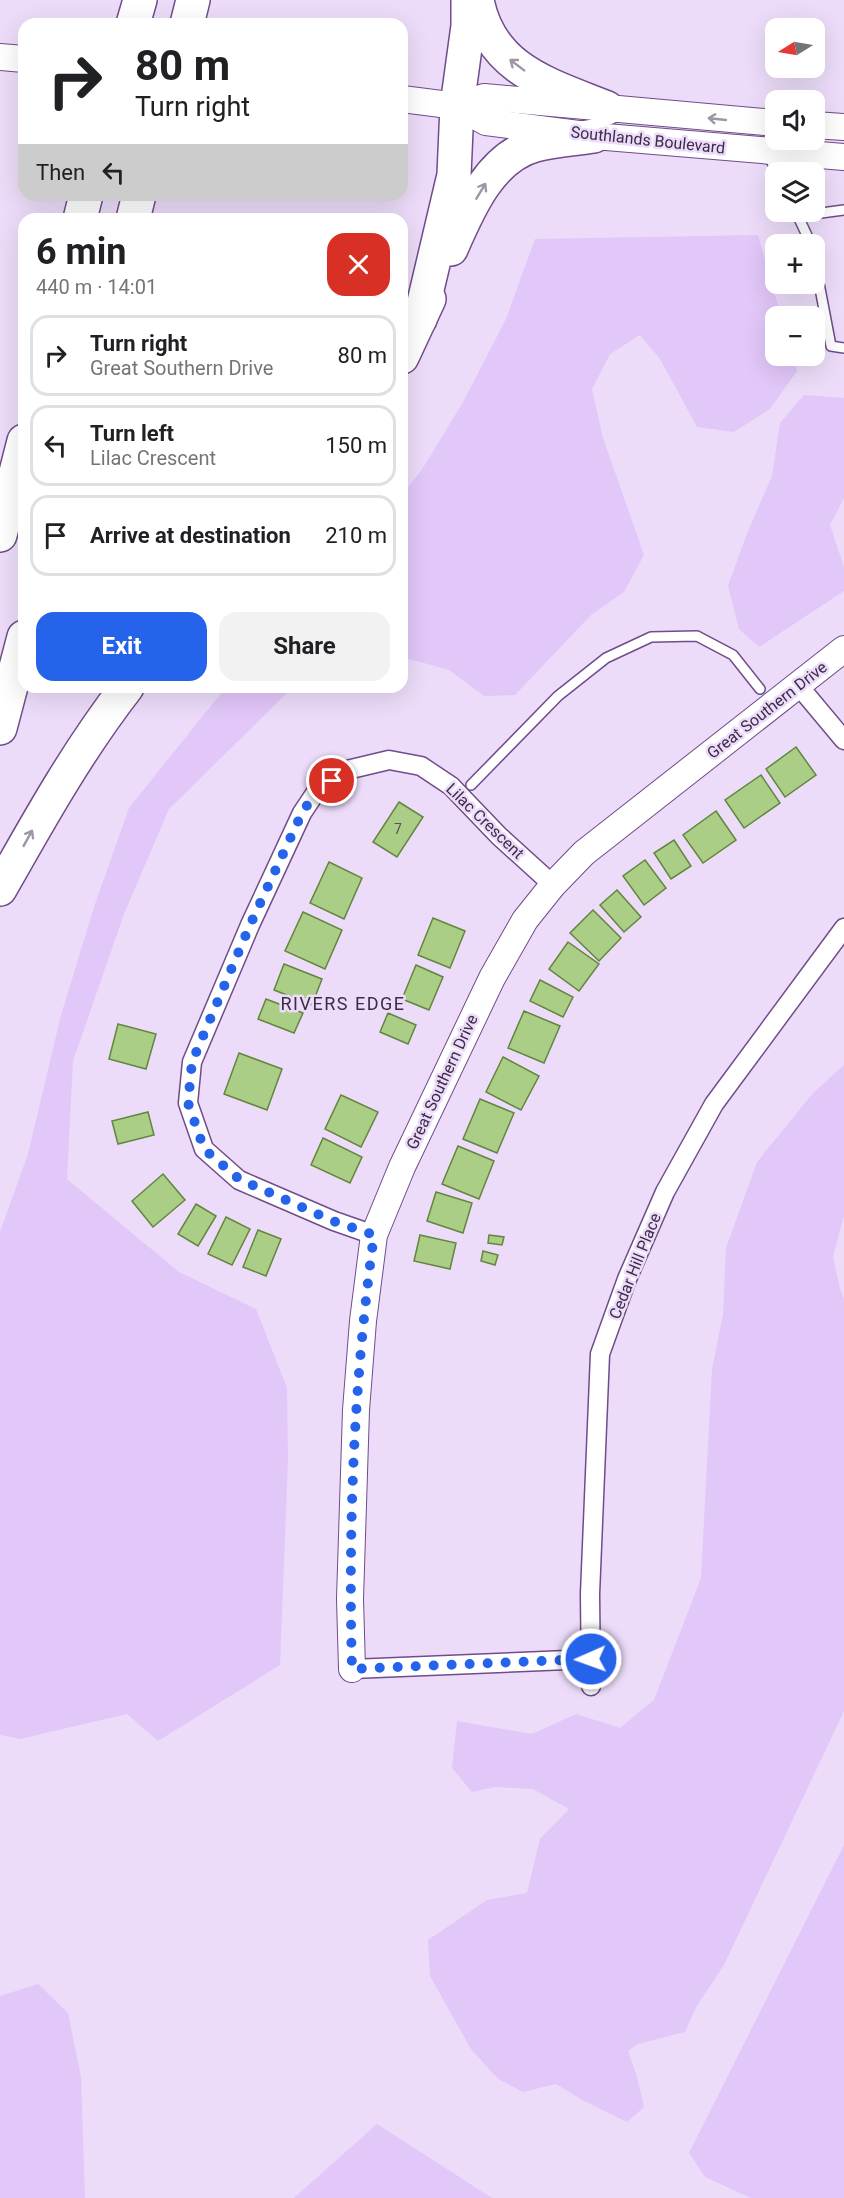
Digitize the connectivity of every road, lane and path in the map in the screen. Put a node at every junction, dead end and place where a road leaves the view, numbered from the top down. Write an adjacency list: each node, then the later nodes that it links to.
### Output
1 (140, 0): 5 (highway)
2 (193, 0): 6 (highway)
3 (468, 0): 10 (highway)
4 (477, 0): 11 (highway, one-way to 4)
5 (135, 18)
6 (188, 18)
7 (0, 57): 8 (street)
8 (18, 58)
9 (408, 100): 10 (street, Southlands Boulevard)
10 (457, 106): 11 (street, Southlands Boulevard); 20 (highway)
11 (601, 122): 12 (street, Southlands Boulevard, one-way to 11); 16 (street, Southlands Boulevard); 20 (highway, one-way to 11)
12 (765, 123)
13 (825, 126): 14 (street)
14 (844, 127)
15 (844, 157): 16 (street, Southlands Boulevard)
16 (771, 162)
17 (844, 210): 18 (lane)
18 (825, 212)
19 (821, 294): 22 (lane)
20 (420, 319): 21 (highway)
21 (408, 344)
22 (844, 348)
23 (18, 464): 24 (highway)
24 (0, 535)
25 (844, 649): 27 (street, Great Southern Drive)
26 (18, 660): 30 (highway)
27 (798, 685): 31 (street); 33 (street, Great Southern Drive)
28 (760, 689): 32 (lane)
29 (123, 693): 34 (highway, one-way to 29)
30 (0, 728)
31 (844, 740)
32 (471, 785)
33 (553, 885): 36 (street, Great Southern Drive); 36 (street, Lilac Crescent)
34 (0, 890)
35 (844, 928): 37 (street, Cedar Hill Place)
36 (374, 1235): 38 (street, Great Southern Drive)
37 (591, 1659): 38 (street); 39 (street, Cedar Hill Place)
38 (352, 1669)
39 (591, 1686)

